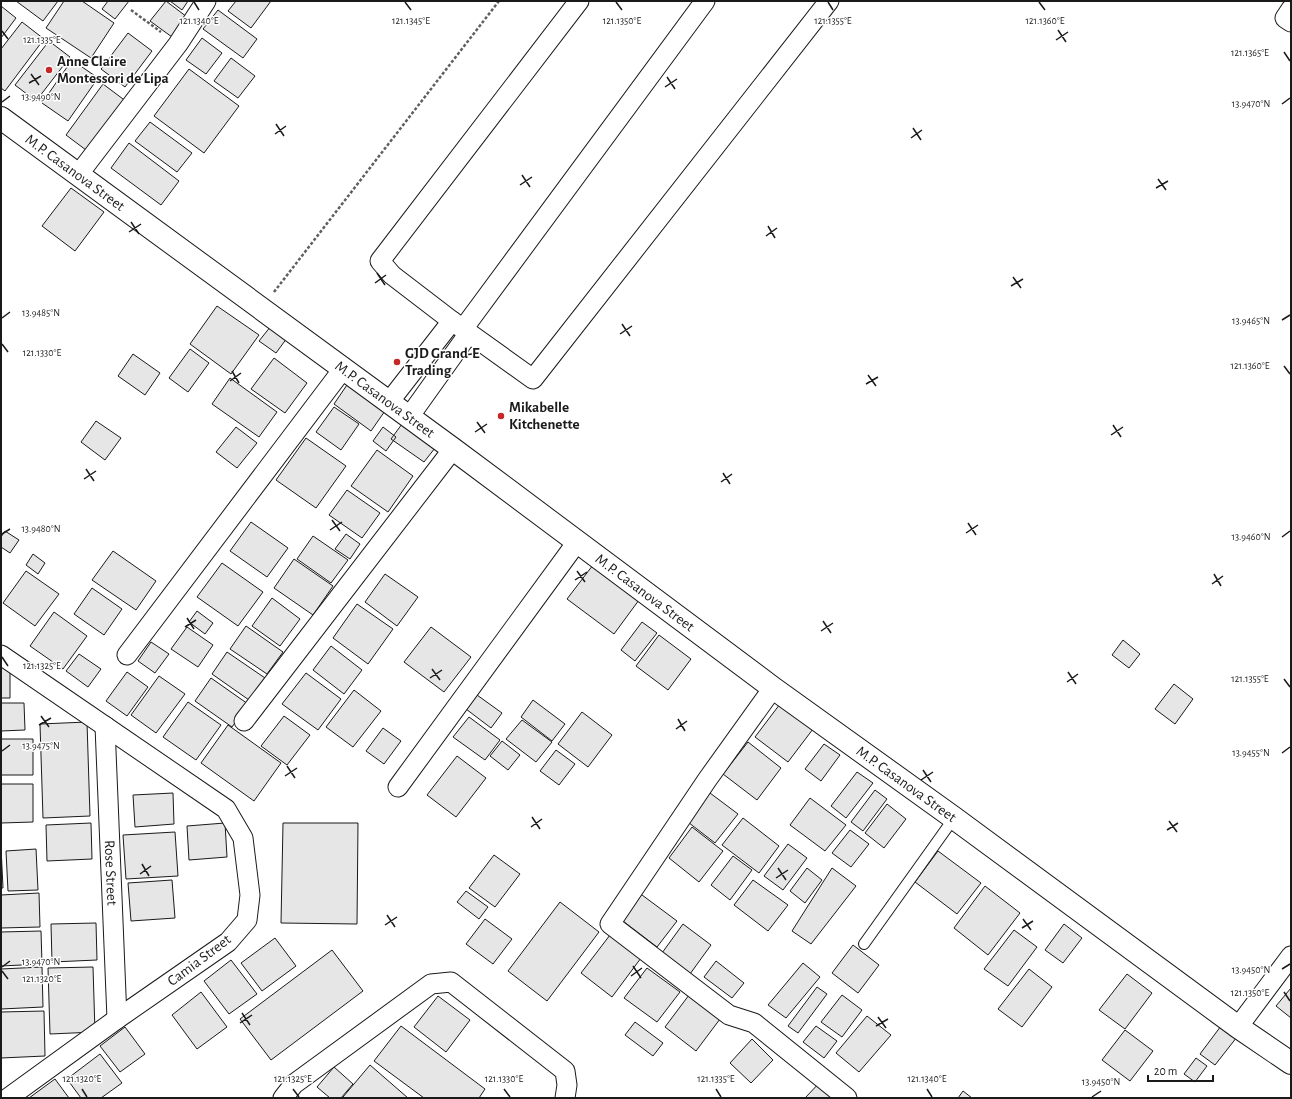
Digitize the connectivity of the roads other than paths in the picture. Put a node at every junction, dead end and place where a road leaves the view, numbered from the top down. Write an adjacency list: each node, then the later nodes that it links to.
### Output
1 (206, 1): 8 (street)
2 (579, 1): 9 (street)
3 (705, 1): 9 (street)
4 (829, 1): 9 (street)
5 (1291, 9): 6 (street)
6 (1291, 22)
7 (1, 118): 8 (street, M.P. Casanova Street)
8 (78, 175): 10 (street, M.P. Casanova Street)
9 (461, 327): 11 (street); 12 (street)
10 (343, 369): 11 (street, M.P. Casanova Street); 16 (street)
11 (389, 402): 12 (street, M.P. Casanova Street)
12 (409, 417): 13 (street, M.P. Casanova Street)
13 (453, 449): 14 (street, M.P. Casanova Street); 18 (street)
14 (577, 542): 17 (street, M.P. Casanova Street); 20 (street)
15 (1, 655): 19 (street, Camia Street)
16 (127, 655)
17 (773, 688): 21 (street, M.P. Casanova Street); 30 (street)
18 (244, 721)
19 (105, 726): 24 (street, Rose Street); 24 (street, Camia Street)
20 (398, 787)
21 (954, 818): 22 (lane); 25 (street, M.P. Casanova Street)
22 (864, 944)
23 (1291, 956): 25 (street)
24 (117, 1019): 27 (street, Camia Street)
25 (1238, 1027): 26 (street, M.P. Casanova Street)
26 (1291, 1063)
27 (8, 1098)
28 (283, 1098): 29 (street)
29 (565, 1098)
30 (847, 1098)

